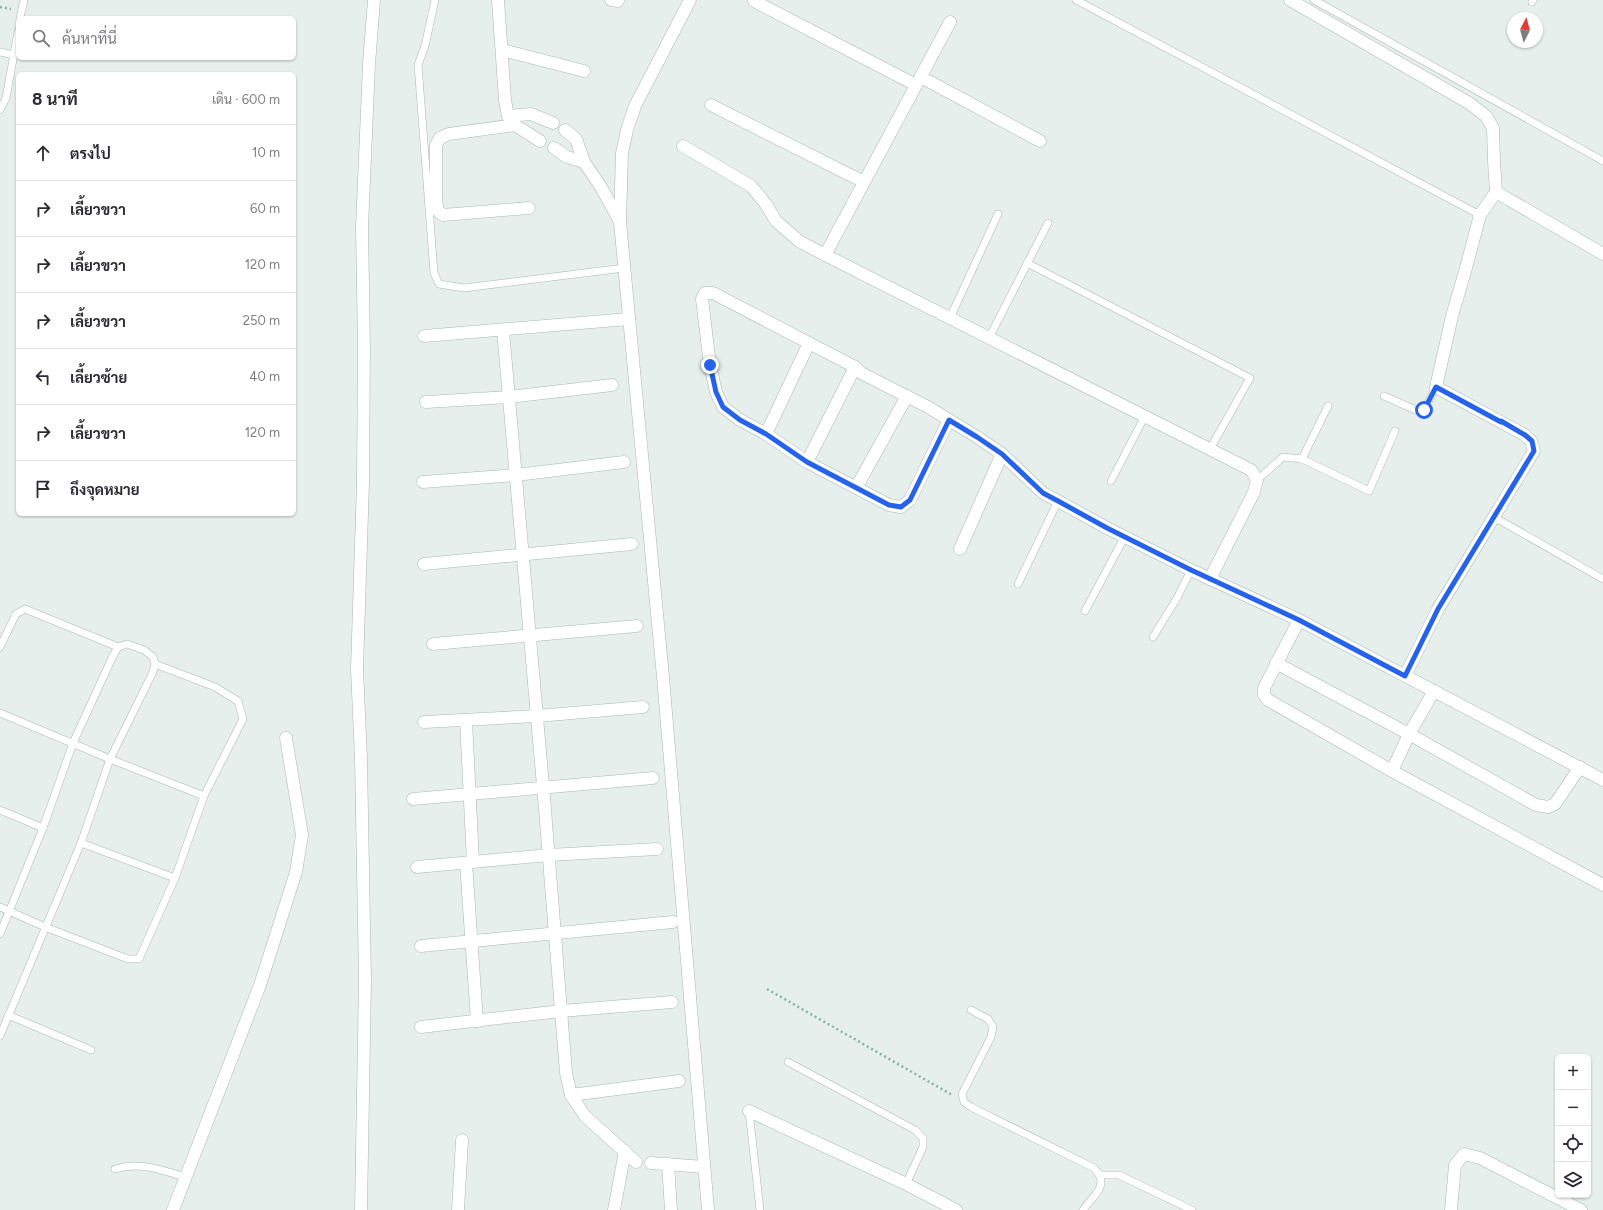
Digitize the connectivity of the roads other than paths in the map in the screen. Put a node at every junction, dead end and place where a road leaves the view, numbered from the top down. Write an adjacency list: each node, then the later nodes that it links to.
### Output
1 (24, 0): 10 (lane)
2 (374, 0): 148 (street)
3 (435, 0): 39 (lane)
4 (498, 0): 13 (street)
5 (690, 0): 34 (street)
6 (1076, 0): 33 (lane)
7 (1290, 0): 30 (street)
8 (1314, 0): 27 (lane)
9 (754, 1): 17 (street)
10 (20, 16)
11 (950, 22): 17 (street)
12 (16, 44): 15 (lane)
13 (502, 50): 16 (street); 20 (street)
14 (0, 52): 15 (lane)
15 (14, 55): 19 (lane)
16 (584, 71)
17 (918, 81): 24 (street); 29 (street)
18 (711, 105): 29 (street)
19 (0, 110)
20 (511, 120): 21 (street); 23 (street); 31 (street)
21 (553, 123)
22 (565, 130): 28 (street)
23 (540, 140)
24 (1040, 141)
25 (683, 146): 37 (street)
26 (554, 148): 28 (street)
27 (1603, 160)
28 (584, 162): 34 (street)
29 (864, 182): 37 (street)
30 (1496, 192): 33 (street); 36 (street)
31 (529, 208)
32 (998, 214): 40 (lane)
33 (1480, 215): 48 (street)
34 (620, 222): 39 (street)
35 (1048, 223): 38 (lane)
36 (1603, 254)
37 (825, 255): 40 (street)
38 (1027, 263): 44 (lane); 58 (lane)
39 (624, 268): 41 (street)
40 (950, 318): 44 (street)
41 (629, 319): 42 (street); 142 (street)
42 (503, 330): 43 (street); 51 (street)
43 (424, 336)
44 (989, 338): 54 (street)
45 (809, 343): 46 (street); 57 (street); 57 (street)
46 (855, 367): 49 (street); 62 (street)
47 (612, 385): 51 (street)
48 (1436, 387): 50 (lane); 69 (street)
49 (907, 396): 55 (street); 67 (street)
50 (1384, 396)
51 (509, 397): 52 (street); 63 (street)
52 (426, 402)
53 (1328, 406): 60 (lane)
54 (1145, 416): 58 (street); 65 (lane)
55 (949, 420): 59 (street); 67 (street)
56 (1395, 431): 60 (lane)
57 (766, 434): 62 (street)
58 (1210, 449): 64 (street)
59 (1002, 454): 68 (street); 72 (street)
60 (1302, 459): 64 (lane)
61 (624, 462): 63 (street)
62 (807, 462): 67 (street)
63 (516, 475): 66 (street); 73 (street)
64 (1257, 480): 76 (street)
65 (1111, 481)
66 (423, 482)
67 (856, 488)
68 (1058, 501): 70 (street); 78 (lane)
69 (1494, 516): 77 (lane); 89 (street)
70 (1125, 536): 75 (street); 79 (lane)
71 (632, 544): 73 (street)
72 (960, 549)
73 (523, 555): 74 (street); 82 (street)
74 (424, 564)
75 (1191, 570): 76 (street); 83 (lane)
76 (1210, 579): 80 (street)
77 (1603, 579)
78 (1018, 584)
79 (1085, 611)
80 (1299, 620): 87 (street); 89 (street)
81 (637, 626): 82 (street)
82 (530, 634): 84 (street); 93 (street)
83 (1153, 637)
84 (433, 644)
85 (0, 647): 86 (lane)
86 (118, 647): 88 (lane); 98 (lane)
87 (1276, 662): 96 (street); 101 (street)
88 (155, 664): 99 (lane); 106 (lane)
89 (1405, 676): 90 (street)
90 (1434, 691): 96 (street); 100 (street)
91 (643, 707): 93 (street)
92 (0, 713): 98 (lane)
93 (537, 716): 94 (street); 104 (street)
94 (466, 720): 95 (street); 105 (street)
95 (424, 722)
96 (1409, 734): 100 (street); 101 (street)
97 (286, 738): 145 (street)
98 (73, 743): 99 (lane); 109 (lane)
99 (110, 759): 106 (lane); 110 (lane)
100 (1580, 767): 103 (street)
101 (1392, 771): 116 (street)
102 (653, 778): 104 (street)
103 (1603, 780)
104 (543, 788): 105 (street); 112 (street)
105 (469, 795): 107 (street); 113 (street)
106 (204, 796): 115 (lane)
107 (413, 799)
108 (0, 810): 109 (lane)
109 (43, 828): 118 (lane)
110 (81, 843): 115 (lane); 120 (lane)
111 (657, 849): 112 (street)
112 (549, 855): 113 (street); 121 (street)
113 (470, 863): 114 (street); 123 (street)
114 (417, 867)
115 (175, 878): 120 (lane)
116 (1603, 885)
117 (0, 906): 118 (lane)
118 (10, 911): 120 (lane); 122 (lane)
119 (673, 922): 121 (street)
120 (45, 927): 128 (lane)
121 (555, 933): 123 (street); 127 (street)
122 (0, 934)
123 (470, 942): 124 (street); 129 (street)
124 (421, 946)
125 (672, 1002): 127 (street)
126 (971, 1010): 144 (lane)
127 (561, 1011): 129 (street); 135 (street)
128 (8, 1015): 131 (lane); 132 (lane)
129 (477, 1021): 130 (street)
130 (421, 1027)
131 (0, 1036)
132 (92, 1050)
133 (788, 1062): 146 (lane)
134 (679, 1081): 135 (street)
135 (571, 1095): 138 (street)
136 (749, 1112): 146 (street); 153 (lane)
137 (462, 1140): 149 (street)
138 (625, 1151): 139 (street); 150 (street)
139 (636, 1162)
140 (651, 1163): 141 (street)
141 (668, 1164): 142 (street); 151 (street)
142 (704, 1167): 152 (street)
143 (114, 1170): 145 (lane)
144 (1100, 1175): 155 (lane); 156 (lane)
145 (186, 1177): 147 (street)
146 (906, 1184): 154 (street)
147 (173, 1210)
148 (361, 1210)
149 (458, 1210)
150 (614, 1210)
151 (671, 1210)
152 (708, 1210)
153 (760, 1210)
154 (956, 1210)
155 (1083, 1210)
156 (1192, 1210)
157 (1451, 1210): 158 (street)
158 (1581, 1210)

